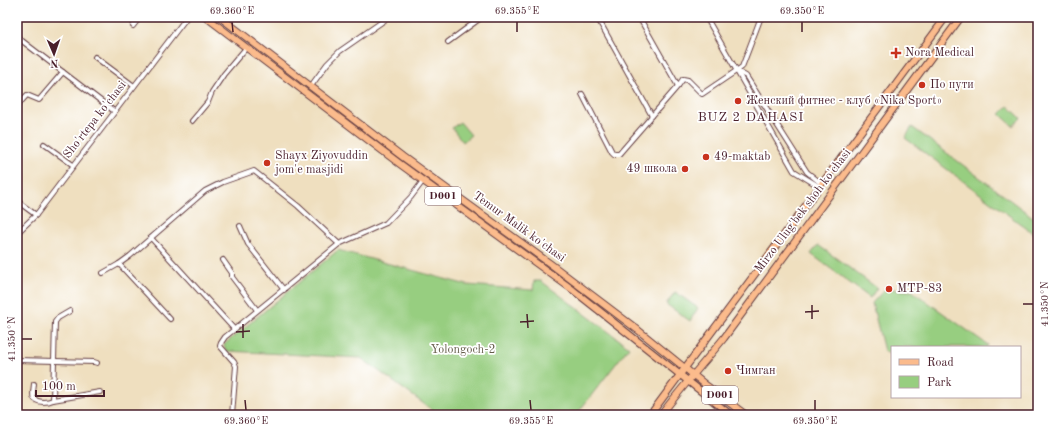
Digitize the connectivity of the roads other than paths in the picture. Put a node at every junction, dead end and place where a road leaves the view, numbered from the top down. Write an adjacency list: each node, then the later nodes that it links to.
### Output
1 (140, 17): 14 (street)
2 (187, 17): 22 (street, Sho'rtepa ko'chasi)
3 (200, 17): 15 (main road)
4 (206, 17): 15 (main road, Temur Malik ko'chasi / D001)
5 (221, 17): 23 (main road, Temur Malik ko'chasi / D001)
6 (389, 17): 23 (street)
7 (482, 17): 17 (street)
8 (597, 17): 28 (street)
9 (639, 17): 24 (street)
10 (706, 17): 20 (street)
11 (761, 17): 20 (street)
12 (946, 17): 30 (main road, Mirzo Ulug'bek shoh ko'chasi)
13 (961, 17): 31 (main road, Mirzo Ulug'bek shoh ko'chasi)
14 (133, 26)
15 (223, 30): 18 (main road, Temur Malik ko'chasi / D001)
16 (17, 37): 21 (street)
17 (448, 42)
18 (246, 48): 29 (street); 34 (main road, Temur Malik ko'chasi / D001)
19 (95, 57): 22 (street)
20 (737, 71): 24 (street); 35 (street); 35 (street)
21 (63, 72): 26 (street); 27 (street)
22 (134, 86): 27 (street, Sho'rtepa ko'chasi)
23 (311, 86): 57 (main road, Temur Malik ko'chasi / D001)
24 (678, 86): 28 (street)
25 (582, 94): 28 (street)
26 (17, 106)
27 (114, 111): 33 (street, Sho'rtepa ko'chasi)
28 (652, 116)
29 (192, 121)
30 (858, 136): 31 (main road); 35 (main road, Mirzo Ulug'bek shoh ko'chasi)
31 (867, 143): 42 (main road, Mirzo Ulug'bek shoh ko'chasi)
32 (44, 144): 33 (street)
33 (73, 165): 37 (street, Sho'rtepa ko'chasi)
34 (423, 181): 43 (street); 59 (main road, Temur Malik ko'chasi / D001)
35 (821, 185): 40 (main road, Mirzo Ulug'bek shoh ko'chasi)
36 (17, 201): 37 (street)
37 (36, 215): 39 (street, Sho'rtepa ko'chasi)
38 (240, 226): 49 (street)
39 (17, 233)
40 (786, 233): 42 (main road); 47 (main road, Mirzo Ulug'bek shoh ko'chasi)
41 (151, 238): 43 (street); 45 (street); 53 (street)
42 (795, 240): 48 (main road, Mirzo Ulug'bek shoh ko'chasi)
43 (339, 244): 49 (street)
44 (223, 260): 50 (street)
45 (119, 264): 46 (street); 52 (street)
46 (103, 272)
47 (757, 272): 48 (main road); 57 (main road, Mirzo Ulug'bek shoh ko'chasi)
48 (766, 279): 58 (main road, Mirzo Ulug'bek shoh ko'chasi)
49 (284, 290): 50 (street)
50 (257, 310): 53 (street)
51 (70, 311): 55 (street)
52 (170, 319)
53 (234, 329): 64 (street)
54 (17, 360): 55 (street)
55 (53, 361): 56 (street); 63 (street)
56 (97, 363)
57 (686, 368): 58 (main road, Temur Malik ko'chasi / D001); 59 (main road, Mirzo Ulug'bek shoh ko'chasi)
58 (694, 374): 60 (main road, Mirzo Ulug'bek shoh ko'chasi); 68 (main road, Temur Malik ko'chasi / D001)
59 (680, 375): 60 (main road, Temur Malik ko'chasi / D001); 65 (main road, Mirzo Ulug'bek shoh ko'chasi)
60 (688, 381): 66 (main road, Mirzo Ulug'bek shoh ko'chasi); 67 (main road, Temur Malik ko'chasi / D001)
61 (34, 384): 63 (street)
62 (100, 392): 63 (street)
63 (53, 400)
64 (232, 415)
65 (650, 415)
66 (661, 415)
67 (731, 415)
68 (746, 415)

